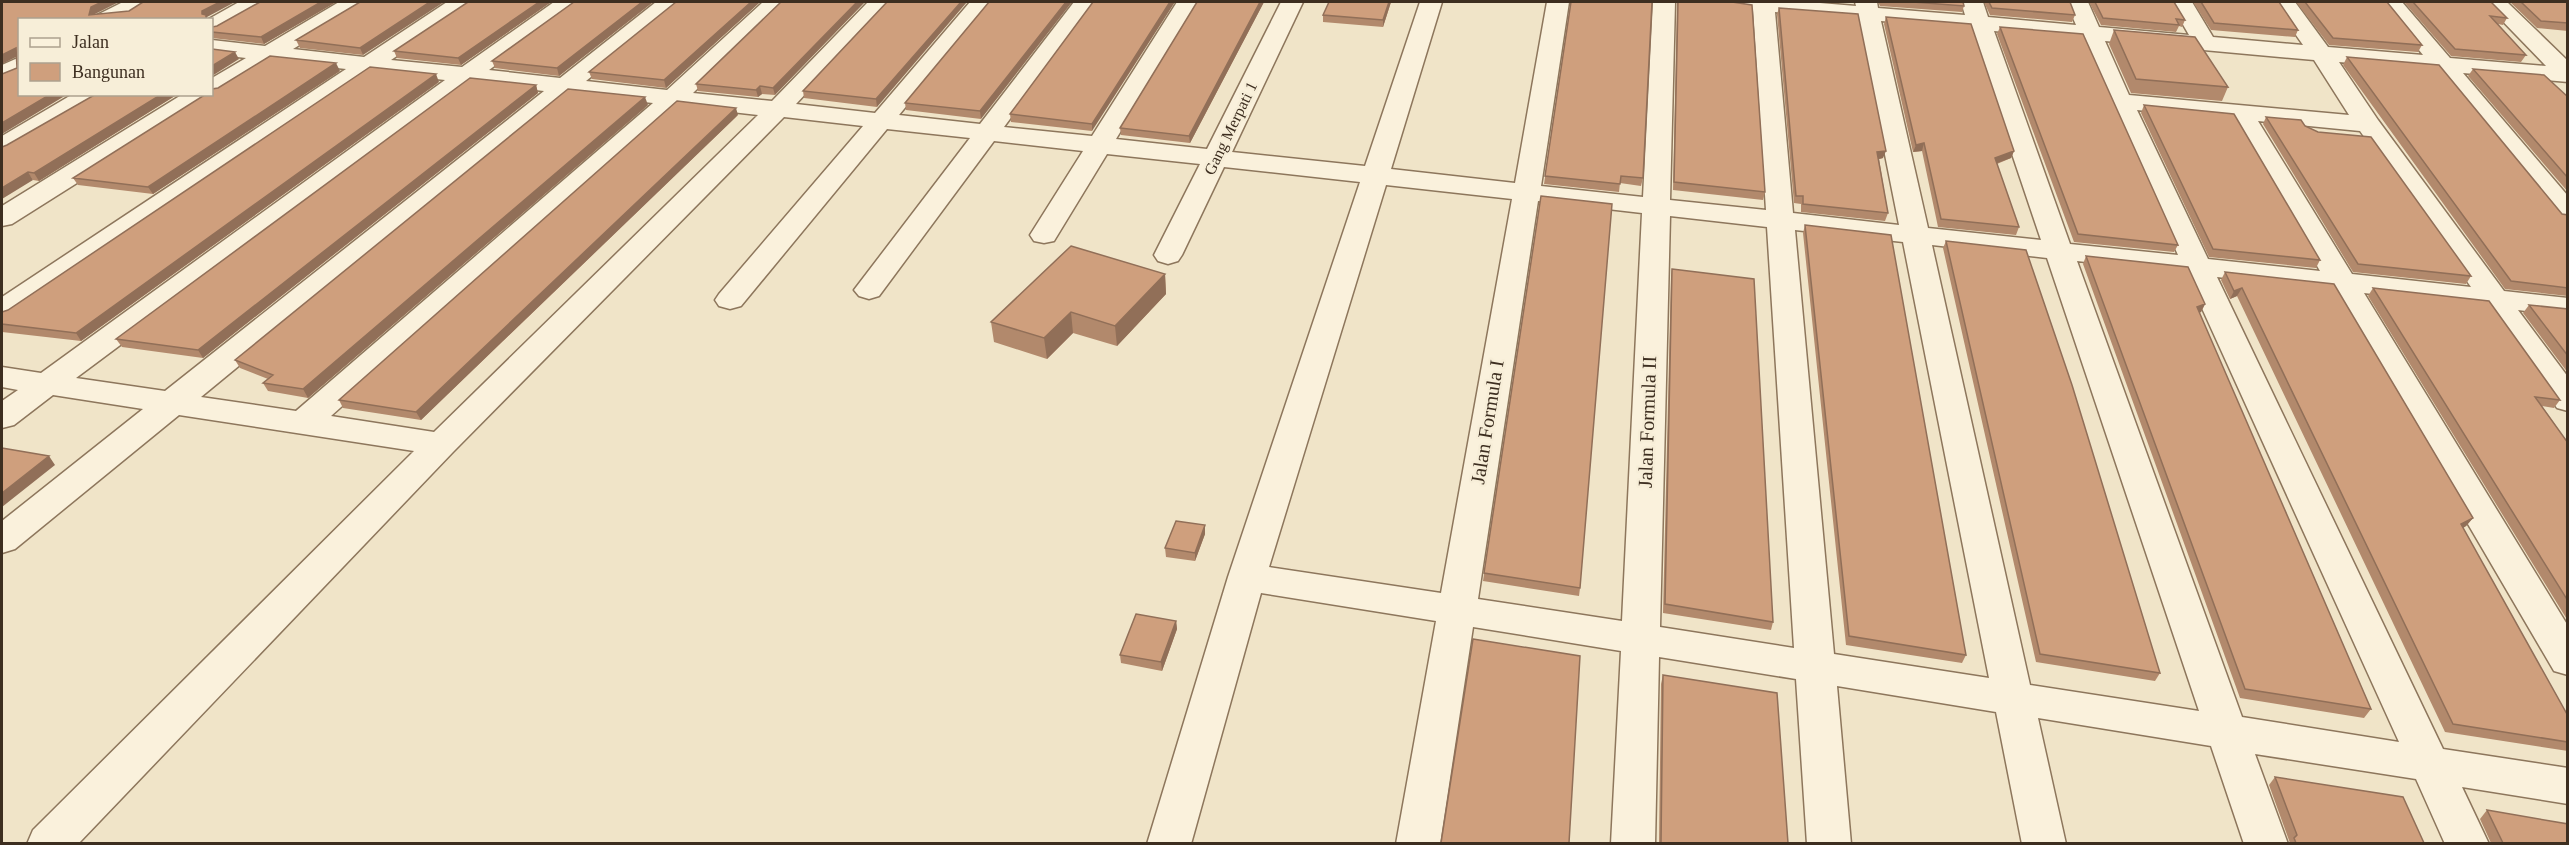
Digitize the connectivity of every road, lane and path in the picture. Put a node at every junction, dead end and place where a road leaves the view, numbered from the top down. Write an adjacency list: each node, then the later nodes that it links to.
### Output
1 (139, 2): 24 (street)
2 (254, 2): 25 (street)
3 (354, 2): 31 (street)
4 (461, 2): 33 (street)
5 (567, 2): 37 (street)
6 (669, 2): 39 (street)
7 (775, 2): 43 (street)
8 (880, 2): 45 (street)
9 (981, 2): 47 (street)
10 (1084, 2): 49 (street)
11 (1188, 2): 50 (street)
12 (1292, 2): 52 (street, Gang Merpati 1)
13 (1431, 2): 53 (street)
14 (1558, 2): 54 (street, Jalan Formula I)
15 (1664, 2): 55 (street, Jalan Formula II)
16 (1755, 2): 22 (street); 58 (street)
17 (2077, 2): 26 (street)
18 (2181, 2): 27 (street)
19 (2284, 2): 32 (street)
20 (2391, 2): 34 (street)
21 (2495, 2): 28 (street)
22 (1867, 7): 23 (street); 60 (street)
23 (1976, 12): 26 (street); 61 (street)
24 (109, 18)
25 (213, 25)
26 (2092, 33): 27 (street); 44 (street)
27 (2205, 43): 32 (street)
28 (2536, 45): 30 (street); 38 (street)
29 (213, 47): 31 (street)
30 (2568, 48)
31 (268, 53): 33 (street); 40 (street)
32 (2321, 53): 34 (street); 48 (street)
33 (366, 64): 37 (street); 69 (street)
34 (2444, 64): 38 (street); 56 (street)
35 (18, 65): 36 (street)
36 (2, 74)
37 (465, 75): 39 (street); 71 (street)
38 (2568, 75)
39 (565, 86): 43 (street); 73 (street)
40 (213, 87)
41 (89, 96): 51 (street)
42 (198, 96): 57 (street)
43 (673, 98): 45 (street); 75 (street)
44 (2120, 101): 46 (street); 63 (street)
45 (777, 111): 47 (street); 76 (street)
46 (2240, 112): 48 (street); 64 (street)
47 (882, 121): 49 (street); 67 (street)
48 (2368, 124): 66 (street)
49 (986, 132): 50 (street); 65 (street)
50 (1099, 145): 52 (street); 59 (street)
51 (2, 146)
52 (1215, 158): 53 (street); 62 (street, Gang Merpati 1)
53 (1374, 175): 54 (street); 78 (street)
54 (1525, 192): 55 (street); 79 (street, Jalan Formula I)
55 (1655, 206): 58 (street); 80 (street, Jalan Formula II)
56 (2568, 214)
57 (2, 218)
58 (1778, 219): 60 (street); 82 (street)
59 (1044, 235)
60 (1913, 235): 61 (street); 83 (street)
61 (2058, 251): 63 (street); 84 (street)
62 (1168, 255)
63 (2198, 266): 64 (street); 85 (street)
64 (2343, 282): 66 (street); 81 (street)
65 (869, 290)
66 (2494, 298): 68 (street); 72 (street)
67 (729, 300)
68 (2568, 307)
69 (2, 310)
70 (2, 377): 71 (street)
71 (47, 383): 73 (street); 74 (street)
72 (2568, 401)
73 (171, 402): 75 (street); 77 (street)
74 (2, 417)
75 (303, 423): 76 (street)
76 (441, 444): 87 (street)
77 (2, 540)
78 (1247, 577): 79 (street); 88 (street)
79 (1456, 610): 80 (street); 89 (street, Jalan Formula I)
80 (1640, 639): 82 (street); 90 (street, Jalan Formula II)
81 (2568, 660)
82 (1815, 667): 83 (street); 91 (street)
83 (2013, 699): 84 (street); 92 (street)
84 (2227, 733): 85 (street); 93 (street)
85 (2430, 764): 86 (street); 94 (street)
86 (2568, 786)
87 (49, 843)
88 (1169, 843)
89 (1418, 843)
90 (1633, 843)
91 (1829, 843)
92 (2044, 843)
93 (2266, 843)
94 (2467, 843)

